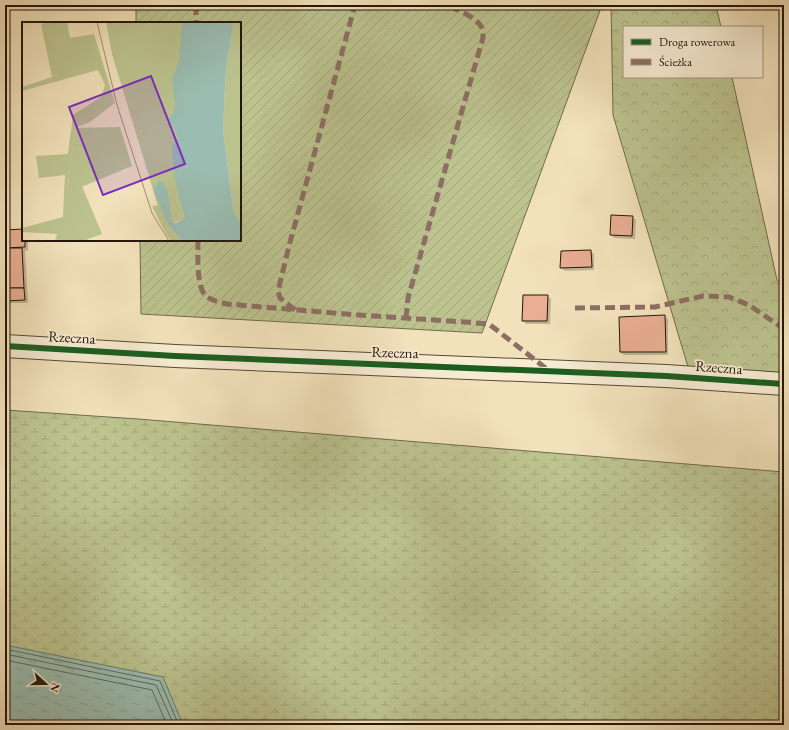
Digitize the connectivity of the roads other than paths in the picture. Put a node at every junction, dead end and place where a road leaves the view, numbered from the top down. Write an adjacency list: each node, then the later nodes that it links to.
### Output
1 (5, 346): 2 (street, Rzeczna)
2 (784, 384)

